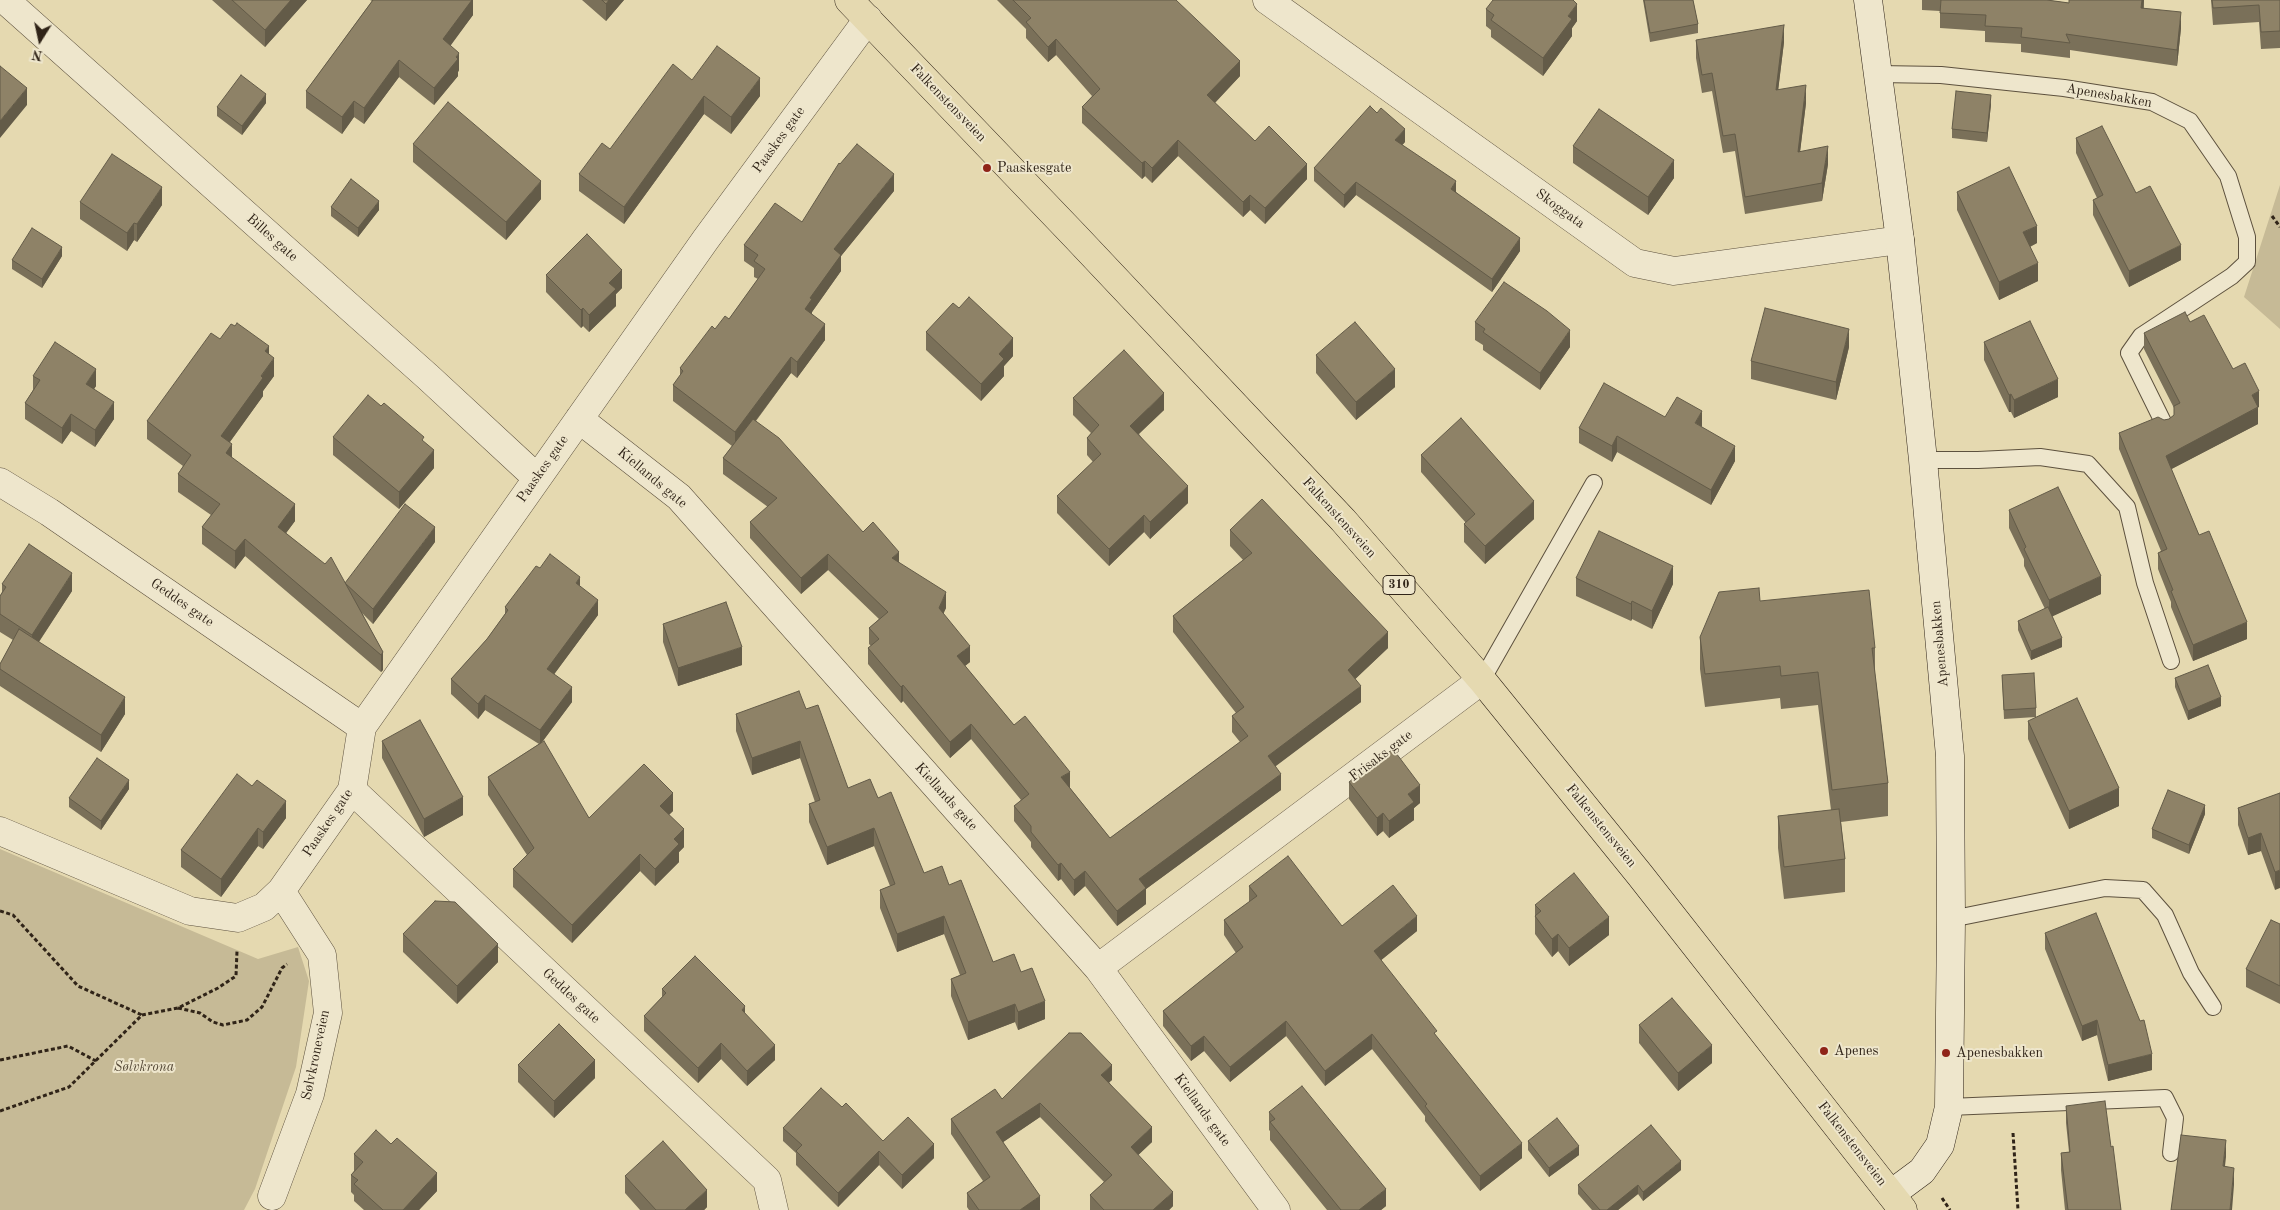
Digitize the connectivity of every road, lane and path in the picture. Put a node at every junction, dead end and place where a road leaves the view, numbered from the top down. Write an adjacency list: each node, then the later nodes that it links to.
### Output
1 (5, 0): 11 (street, Billes gate)
2 (849, 0): 5 (main road, Falkenstensveien / 310)
3 (1267, 0): 7 (street, Skoggata)
4 (1868, 0): 6 (street, Apenesbakken)
5 (868, 19): 8 (street, Paaskes gate); 15 (main road, Falkenstensveien / 310)
6 (1878, 74): 7 (street, Apenesbakken); 9 (lane, Apenesbakken)
7 (1900, 240): 10 (street, Apenesbakken)
8 (579, 419): 11 (street, Paaskes gate); 24 (street, Kiellands gate)
9 (2164, 426)
10 (1923, 460): 14 (lane); 22 (street, Apenesbakken)
11 (537, 478): 16 (street, Paaskes gate)
12 (0, 482): 16 (street, Geddes gate)
13 (1594, 483): 15 (lane, Frisaks gate)
14 (2171, 661)
15 (1482, 680): 24 (street, Frisaks gate); 35 (main road, Falkenstensveien / 310)
16 (362, 727): 17 (street, Paaskes gate)
17 (352, 790): 19 (street, Paaskes gate); 36 (street, Geddes gate)
18 (0, 831): 21 (street)
19 (281, 891): 21 (street, Paaskes gate); 23 (street, Sølvkroneveien)
20 (0, 911): 27 (path)
21 (238, 918): 26 (path)
22 (1951, 919): 25 (lane); 31 (street, Apenesbakken)
23 (314, 941): 26 (path); 34 (street, Sølvkroneveien)
24 (1098, 968): 37 (street, Kiellands gate)
25 (2213, 1007)
26 (178, 1008): 27 (path)
27 (142, 1015): 29 (path)
28 (0, 1060): 29 (path)
29 (96, 1061): 32 (path)
30 (2012, 1105): 31 (lane); 33 (lane); 38 (path)
31 (1949, 1107): 35 (street, Apenesbakken)
32 (0, 1110)
33 (2171, 1153)
34 (272, 1196)
35 (1897, 1202)
36 (774, 1210)
37 (1276, 1210)
38 (2018, 1210)

